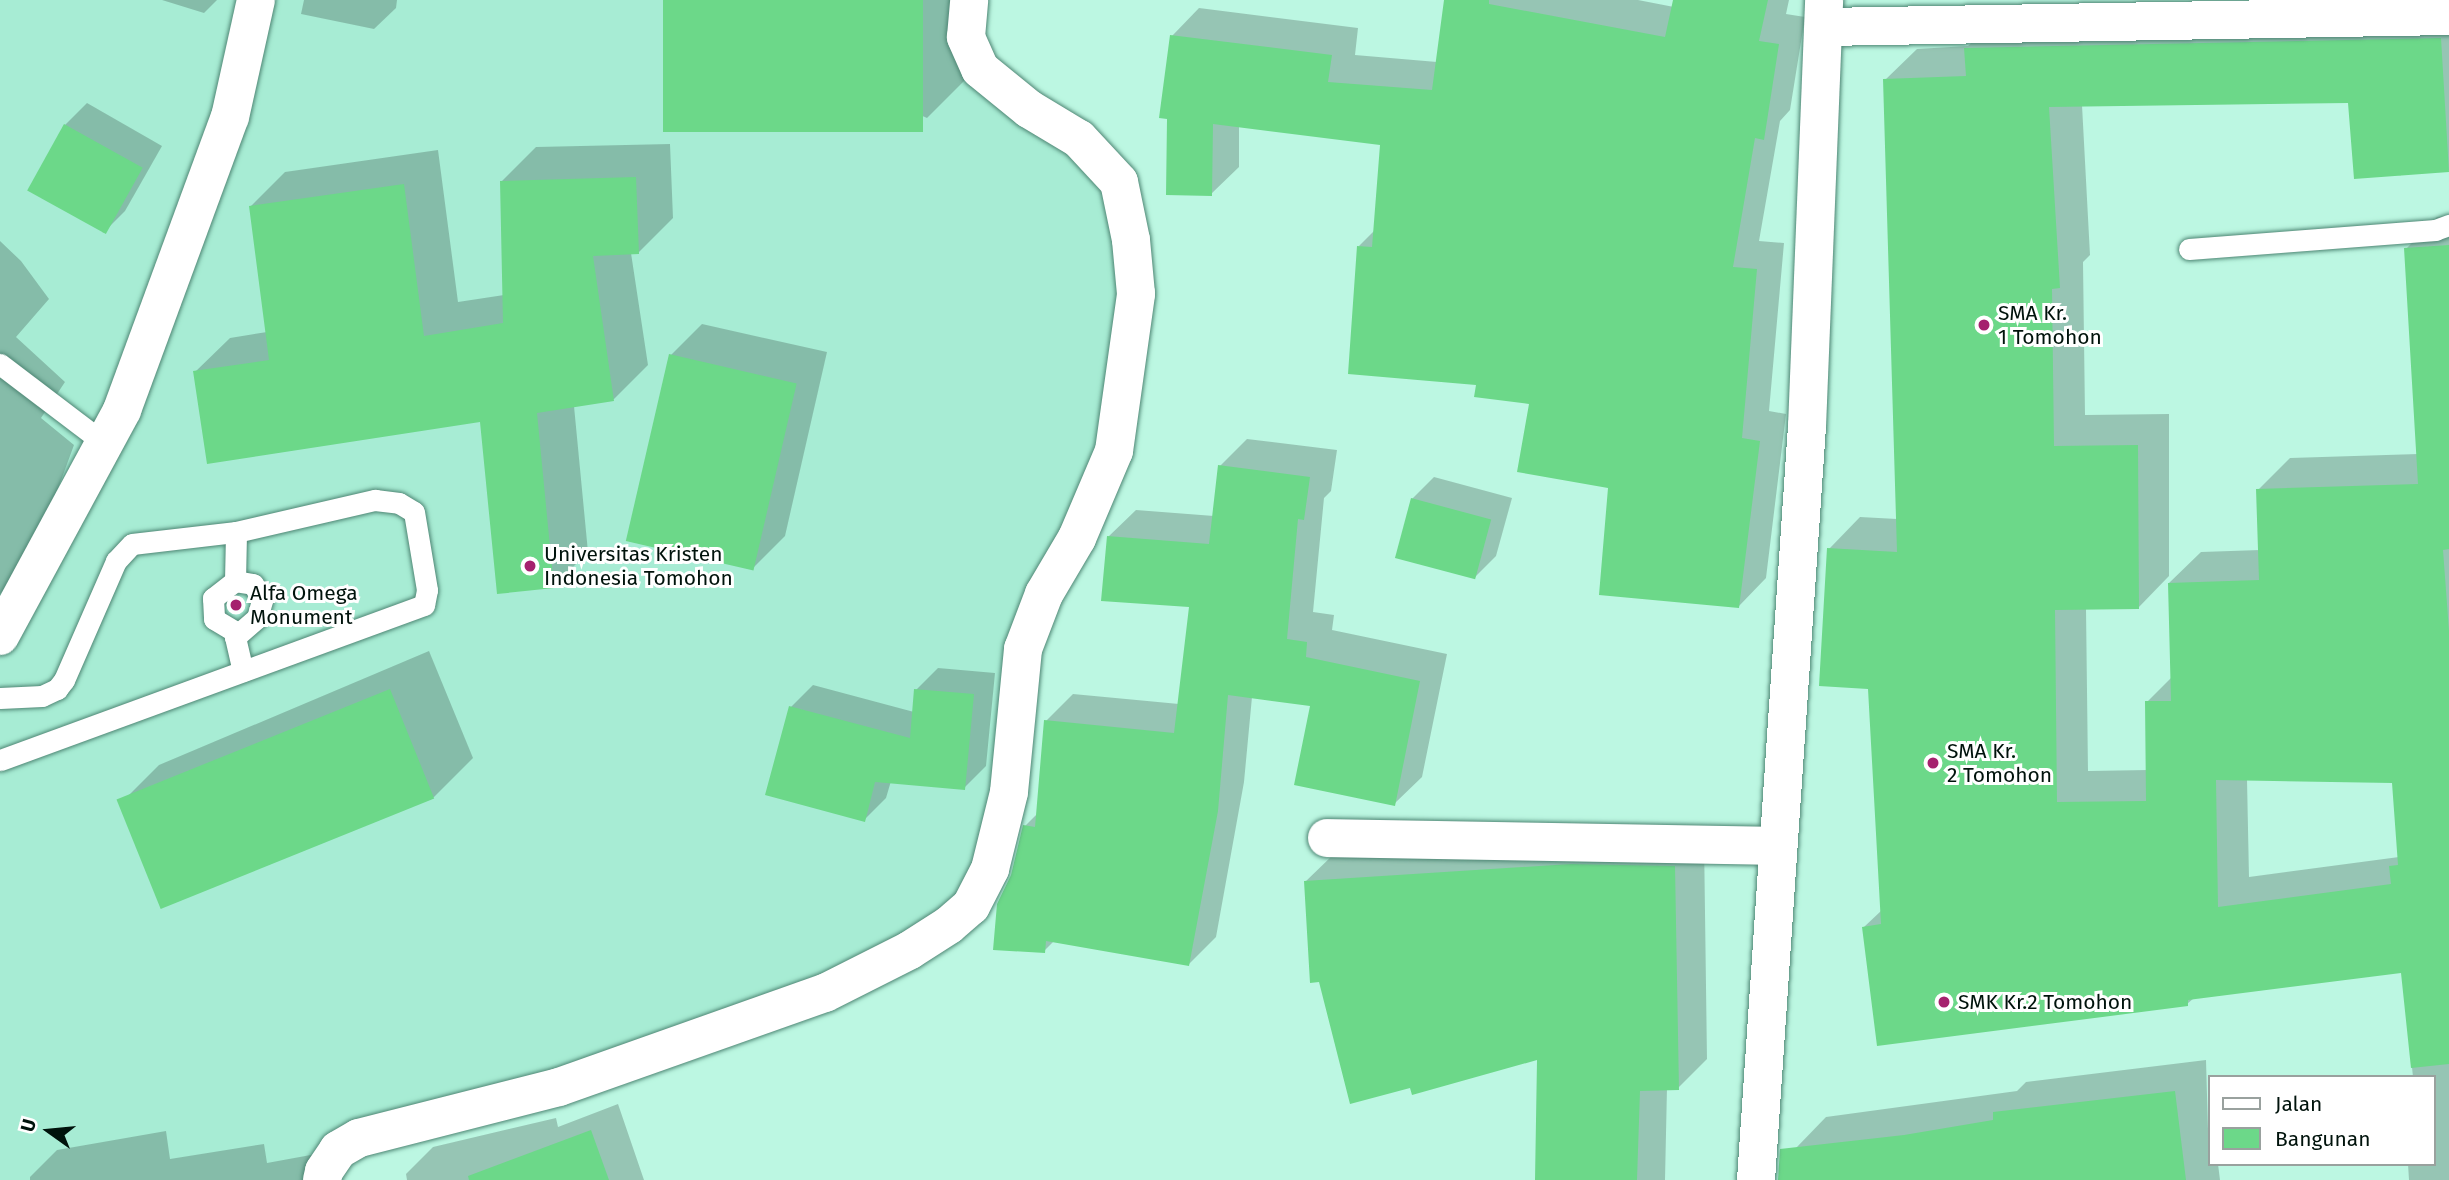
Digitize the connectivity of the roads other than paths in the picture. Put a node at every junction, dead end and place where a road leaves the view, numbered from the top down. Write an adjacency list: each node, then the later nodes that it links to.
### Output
1 (256, 0): 8 (street)
2 (969, 0): 18 (street)
3 (1824, 13): 4 (street); 17 (street)
4 (2449, 16)
5 (2449, 225): 6 (lane)
6 (2189, 249)
7 (0, 364): 8 (lane)
8 (104, 443): 11 (street)
9 (236, 532): 10 (lane); 13 (lane); 14 (lane)
10 (235, 581): 12 (lane); 12 (lane)
11 (0, 636)
12 (235, 637): 13 (lane)
13 (243, 671): 15 (lane)
14 (0, 698)
15 (0, 760)
16 (1327, 838): 17 (street)
17 (1777, 846): 19 (street)
18 (322, 1180)
19 (1756, 1180)

